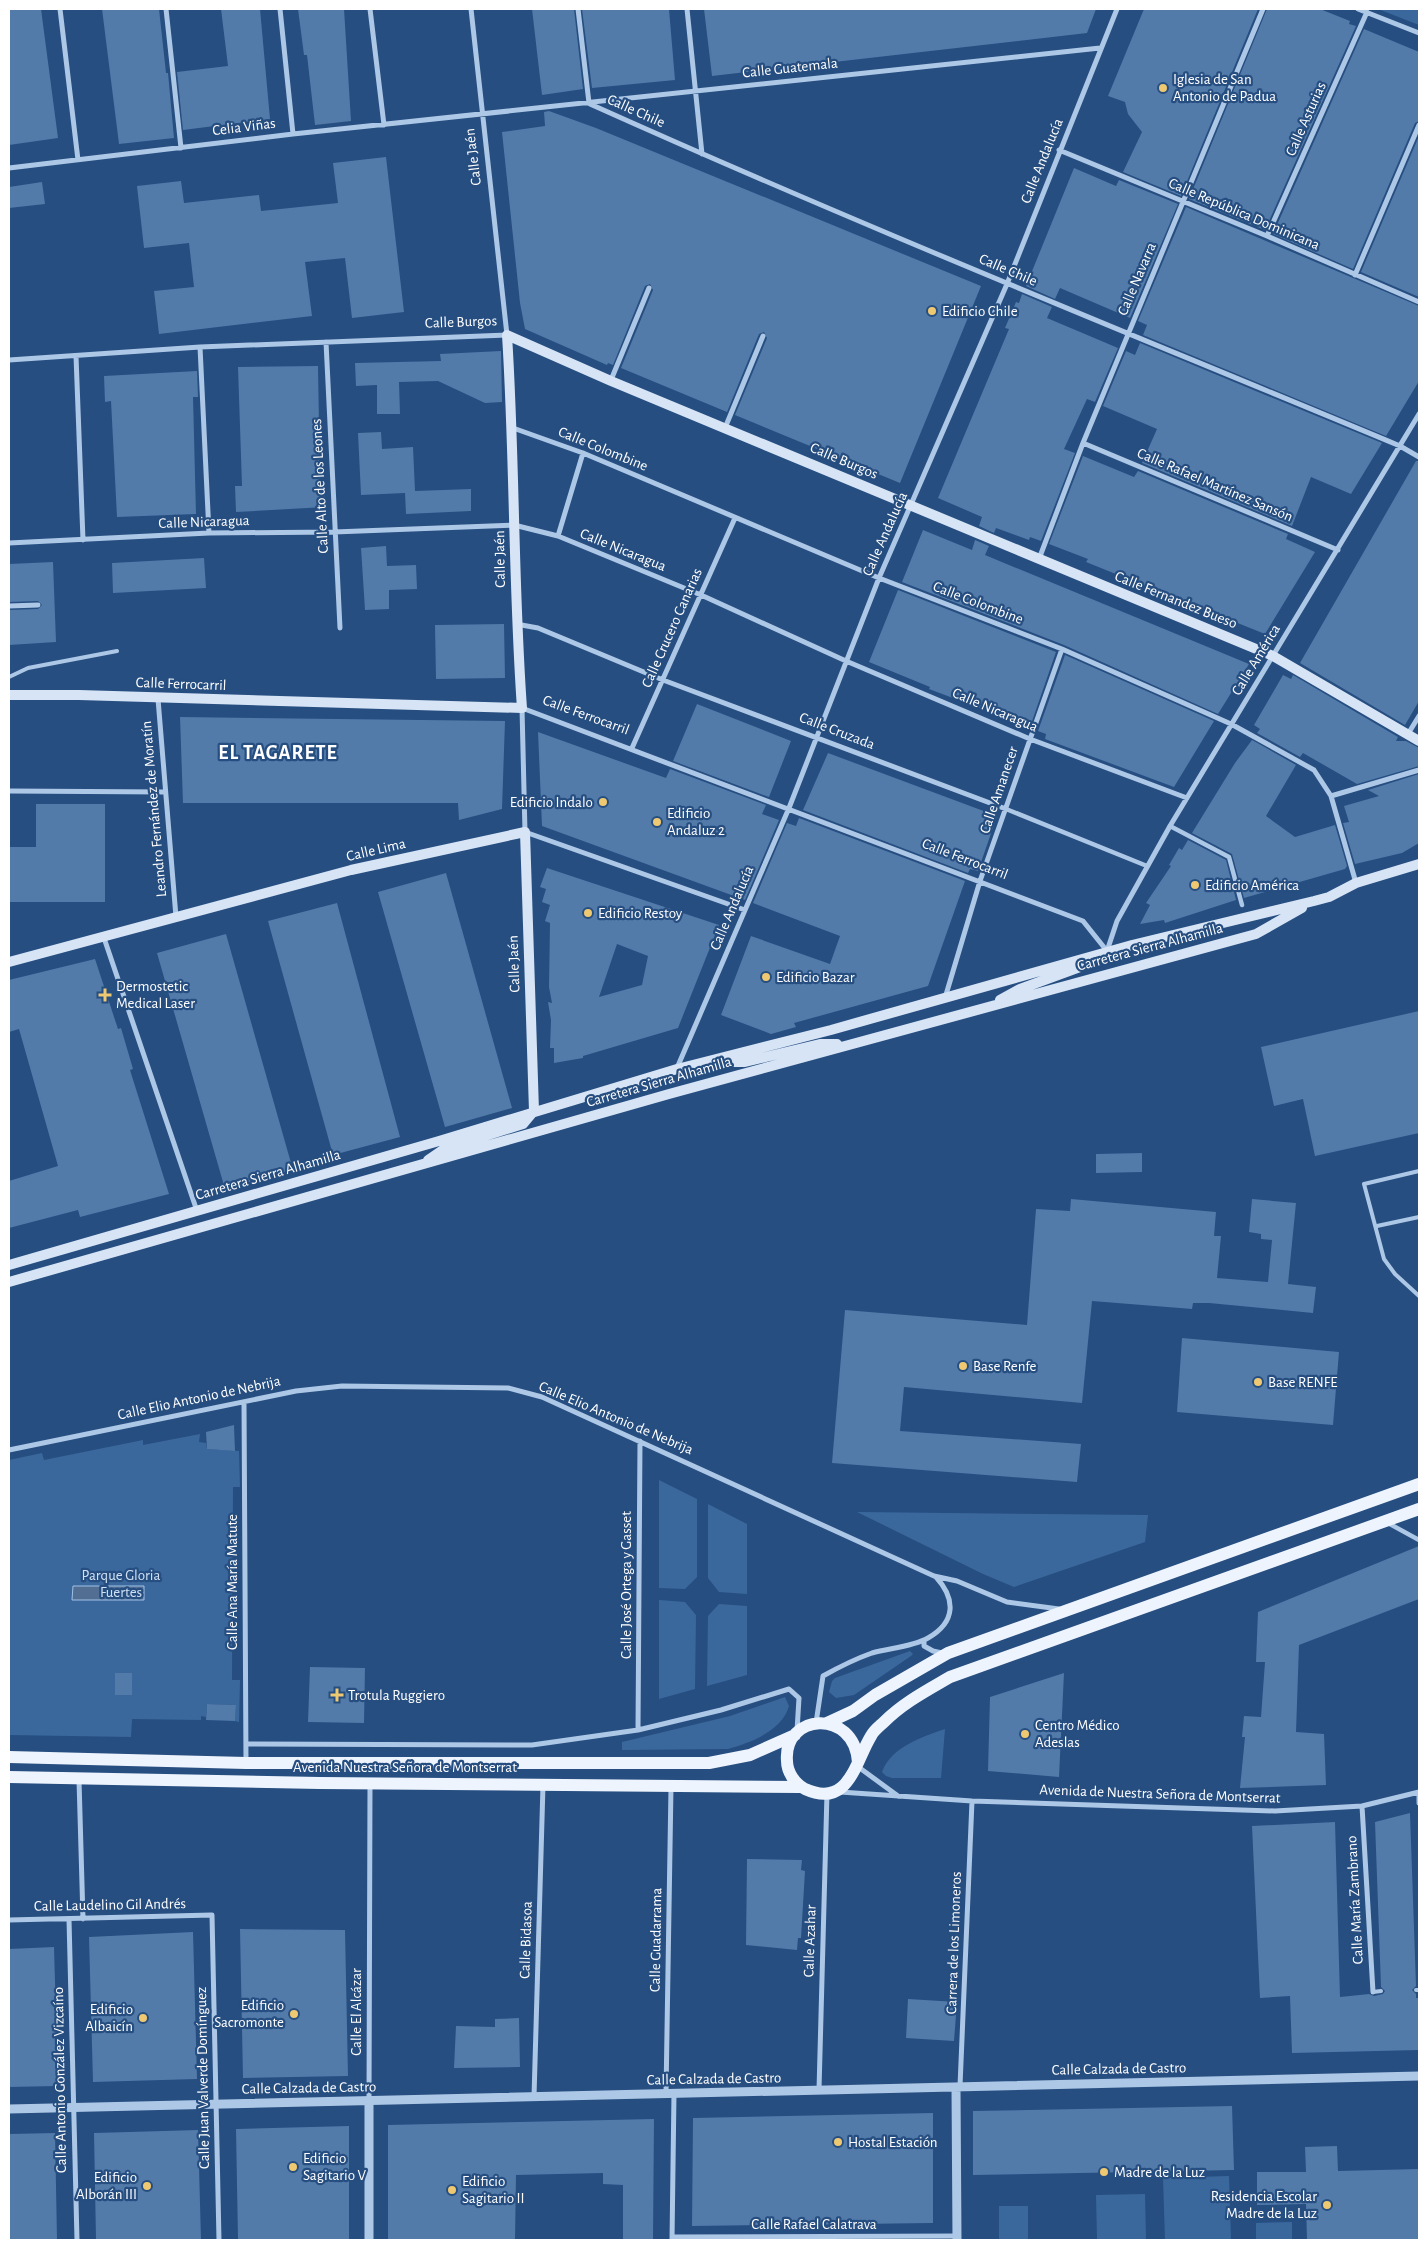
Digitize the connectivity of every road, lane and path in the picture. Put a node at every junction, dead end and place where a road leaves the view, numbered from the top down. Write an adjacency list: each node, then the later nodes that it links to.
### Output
1 (60, 9): 23 (street)
2 (166, 9): 20 (street)
3 (280, 9): 19 (street)
4 (370, 9): 17 (street)
5 (470, 9): 16 (street, Calle Jaén)
6 (578, 9): 15 (street)
7 (687, 9): 14 (street)
8 (1117, 9): 13 (street, Calle Andalucía)
9 (1263, 9): 25 (street, Calle Navarra)
10 (1358, 9): 11 (street)
11 (1367, 12): 12 (street); 26 (street, Calle Asturias)
12 (1419, 33)
13 (1100, 48): 14 (street, Calle Guatemala); 21 (street, Calle Andalucía)
14 (695, 91): 15 (street, Calle Guatemala); 22 (street)
15 (589, 103): 16 (street, Calle Guatemala); 22 (street, Calle Chile)
16 (483, 115): 17 (street, Celia Viñas); 32 (street, Calle Jaén)
17 (384, 125): 19 (street, Celia Viñas)
18 (1419, 125): 27 (street)
19 (294, 134): 20 (street, Celia Viñas)
20 (181, 148): 23 (street, Celia Viñas)
21 (1059, 150): 25 (street, Calle República Dominicana); 28 (street, Calle Andalucía)
22 (702, 154): 28 (street, Calle Chile)
23 (78, 160): 24 (street, Celia Viñas)
24 (9, 168)
25 (1184, 201): 26 (street, Calle República Dominicana); 31 (street, Calle Navarra)
26 (1267, 236): 27 (street, Calle República Dominicana)
27 (1355, 275): 30 (street, Calle República Dominicana)
28 (1007, 284): 31 (street, Calle Chile); 46 (street, Calle Andalucía)
29 (649, 288): 38 (street)
30 (1419, 302)
31 (1128, 333): 42 (street, Calle Navarra); 43 (street, Calle Chile)
32 (507, 336): 34 (street, Calle Burgos); 38 (main road, Calle Burgos); 40 (main road, Calle Jaén)
33 (763, 336): 41 (street)
34 (326, 342): 35 (street, Calle Burgos); 50 (street, Calle Alto de los Leones)
35 (200, 348): 36 (street, Calle Burgos); 49 (street)
36 (76, 356): 37 (street, Calle Burgos); 52 (street)
37 (9, 360)
38 (611, 381): 41 (main road, Calle Burgos)
39 (1419, 414): 43 (street, Calle América)
40 (513, 428): 44 (street, Calle Colombine); 48 (main road, Calle Jaén)
41 (725, 428): 46 (main road, Calle Burgos)
42 (1082, 443): 54 (street, Calle Rafael Martínez Sansón); 55 (street, Calle Navarra)
43 (1400, 446): 45 (street, Calle Chile); 54 (street, Calle América)
44 (583, 453): 47 (street, Calle Colombine); 51 (street)
45 (1419, 457)
46 (911, 505): 55 (main road, Calle Fernandez Bueso); 56 (street, Calle Andalucía)
47 (735, 518): 56 (street, Calle Colombine); 57 (street, Calle Crucero Canarias)
48 (514, 525): 50 (street, Calle Nicaragua); 51 (street, Calle Nicaragua); 60 (main road, Calle Jaén)
49 (209, 532): 50 (street, Calle Nicaragua); 52 (street, Calle Nicaragua)
50 (334, 532): 61 (street, Calle Alto de los Leones)
51 (558, 536): 57 (street, Calle Nicaragua)
52 (83, 540): 53 (street, Calle Nicaragua)
53 (9, 543)
54 (1338, 550): 64 (street, Calle América)
55 (1039, 560): 64 (main road, Calle Fernandez Bueso)
56 (879, 578): 62 (street, Calle Colombine); 65 (street, Calle Andalucía)
57 (701, 595): 65 (street, Calle Nicaragua); 67 (street, Calle Crucero Canarias)
58 (38, 605): 59 (street)
59 (9, 606)
60 (516, 624): 67 (street, Calle Cruzada); 70 (main road, Calle Jaén)
61 (340, 628)
62 (1062, 649): 72 (street, Calle Colombine); 75 (street, Calle Amanecer)
63 (117, 651): 66 (lane)
64 (1273, 656): 72 (street, Calle América); 73 (main road, Calle Fernandez Bueso)
65 (846, 661): 74 (street, Calle Andalucía); 75 (street, Calle Nicaragua)
66 (9, 677)
67 (663, 680): 74 (street, Calle Cruzada); 77 (street, Calle Crucero Canarias)
68 (9, 695): 69 (main road, Calle Ferrocarril)
69 (158, 699): 70 (main road, Calle Ferrocarril); 80 (street, Leandro Fernández de Moratín)
70 (522, 708): 77 (street, Calle Ferrocarril); 86 (street, Calle Jaén)
71 (1419, 716): 73 (street)
72 (1231, 724): 81 (street, Calle Colombine); 82 (street, Calle América)
73 (1408, 734): 76 (main road, Calle Fernandez Bueso)
74 (816, 736): 83 (street, Calle Andalucía); 84 (street, Calle Cruzada)
75 (1030, 739): 82 (street, Calle Nicaragua); 84 (street, Calle Amanecer)
76 (1419, 741)
77 (632, 748): 83 (street, Calle Ferrocarril)
78 (1419, 770): 81 (street)
79 (9, 791): 80 (street)
80 (165, 792): 94 (street, Leandro Fernández de Moratín)
81 (1331, 796): 90 (street, Calle Colombine)
82 (1187, 798): 85 (street, Calle América)
83 (788, 808): 89 (street, Calle Ferrocarril); 93 (street, Calle Andalucía)
84 (1006, 809): 88 (street, Calle Cruzada); 89 (street, Calle Amanecer)
85 (1170, 826): 88 (street, Calle América); 92 (street)
86 (525, 832): 93 (street); 94 (main road, Calle Lima); 104 (main road, Calle Jaén)
87 (1419, 864): 90 (main road, Carretera Sierra Alhamilla)
88 (1147, 866): 95 (street, Calle América)
89 (980, 881): 97 (street, Calle Ferrocarril); 99 (street, Calle Amanecer)
90 (1356, 883): 91 (main road, Carretera Sierra Alhamilla)
91 (1314, 901): 97 (main road, Carretera Sierra Alhamilla); 100 (main road, Carretera Sierra Alhamilla)
92 (1242, 905)
93 (745, 910): 103 (street, Calle Andalucía)
94 (176, 918): 96 (main road, Calle Lima)
95 (1117, 921): 97 (street, Carretera Sierra Alhamilla)
96 (104, 938): 98 (main road, Calle Lima); 107 (street)
97 (1107, 952): 99 (main road, Carretera Sierra Alhamilla); 100 (main road, Carretera Sierra Alhamilla)
98 (9, 962)
99 (945, 998): 102 (main road, Carretera Sierra Alhamilla)
100 (988, 1007): 101 (main road, Carretera Sierra Alhamilla)
101 (848, 1045): 102 (main road, Carretera Sierra Alhamilla); 105 (main road, Carretera Sierra Alhamilla)
102 (705, 1062): 103 (main road, Carretera Sierra Alhamilla)
103 (677, 1069): 104 (main road, Carretera Sierra Alhamilla)
104 (534, 1111): 105 (main road, Carretera Sierra Alhamilla); 107 (main road, Carretera Sierra Alhamilla)
105 (421, 1165): 111 (main road, Carretera Sierra Alhamilla)
106 (1419, 1171): 109 (lane)
107 (197, 1210): 110 (main road, Carretera Sierra Alhamilla)
108 (1419, 1217): 109 (lane)
109 (1376, 1226): 112 (lane)
110 (9, 1265)
111 (9, 1282)
112 (1419, 1296)
113 (244, 1402): 114 (street, Calle Elio Antonio de Nebrija); 115 (street, Calle Elio Antonio de Nebrija); 127 (street, Calle Ana María Matute)
114 (640, 1441): 120 (street, Calle Elio Antonio de Nebrija); 125 (street, Calle José Ortega y Gasset)
115 (9, 1450)
116 (1419, 1484): 121 (main road)
117 (1419, 1508): 118 (main road)
118 (1384, 1521): 119 (street); 130 (main road)
119 (1419, 1540)
120 (934, 1576): 121 (street, Calle Elio Antonio de Nebrija); 122 (street)
121 (1070, 1609): 123 (main road)
122 (924, 1640): 123 (street); 124 (street)
123 (948, 1653): 124 (main road)
124 (821, 1723): 126 (main road); 130 (main road)
125 (638, 1730): 126 (street, Avenida Nuestra Señora de Montserrat); 127 (street, Avenida Nuestra Señora de Montserrat)
126 (796, 1733): 129 (main road, Avenida Nuestra Señora de Montserrat); 136 (main road)
127 (246, 1744): 129 (street, Calle Ana María Matute)
128 (9, 1757): 129 (main road, Avenida Nuestra Señora de Montserrat)
129 (246, 1762)
130 (857, 1764): 137 (main road); 139 (street)
131 (9, 1777): 132 (main road, Avenida Nuestra Señora de Montserrat)
132 (79, 1779): 133 (main road, Avenida Nuestra Señora de Montserrat); 145 (street)
133 (370, 1784): 134 (main road, Avenida Nuestra Señora de Montserrat); 154 (street, Calle El Alcázar)
134 (543, 1784): 135 (main road, Avenida Nuestra Señora de Montserrat); 153 (street, Calle Bidasoa)
135 (670, 1786): 136 (main road, Avenida Nuestra Señora de Montserrat); 152 (street, Calle Guadarrama)
136 (801, 1787): 137 (main road)
137 (830, 1792): 139 (street, Avenida de Nuestra Señora de Montserrat); 151 (street, Calle Azahar)
138 (1419, 1792): 141 (street); 142 (street, Avenida de Nuestra Señora de Montserrat)
139 (899, 1797): 140 (street, Avenida de Nuestra Señora de Montserrat)
140 (972, 1801): 142 (street, Avenida de Nuestra Señora de Montserrat); 150 (street, Carrera de los Limoneros)
141 (1419, 1803)
142 (1362, 1806): 148 (street, Calle María Zambrano)
143 (212, 1915): 145 (street, Calle Laudelino Gil Andrés); 155 (street, Calle Juan Valverde Domínguez)
144 (69, 1919): 145 (street, Calle Laudelino Gil Andrés); 146 (street, Calle Laudelino Gil Andrés); 156 (street, Calle Antonio González Vizcaíno)
145 (83, 1919)
146 (9, 1920)
147 (1381, 1991): 148 (lane)
148 (1373, 1992)
149 (1419, 2076): 150 (street, Calle Calzada de Castro)
150 (958, 2087): 151 (street, Calle Calzada de Castro); 159 (street)
151 (819, 2090): 152 (street, Calle Calzada de Castro)
152 (670, 2093): 153 (street, Calle Calzada de Castro); 158 (street, Calle Guadarrama)
153 (534, 2097): 154 (street, Calle Calzada de Castro)
154 (369, 2101): 155 (street, Calle Calzada de Castro); 162 (street, Calle El Alcázar)
155 (216, 2104): 156 (street, Calle Calzada de Castro); 161 (street, Calle Juan Valverde Domínguez)
156 (74, 2108): 157 (street, Calle Calzada de Castro); 160 (street, Calle Antonio González Vizcaíno)
157 (9, 2109)
158 (672, 2238): 159 (street, Calle Rafael Calatrava)
159 (957, 2238)
160 (77, 2240)
161 (220, 2240)
162 (369, 2240)

